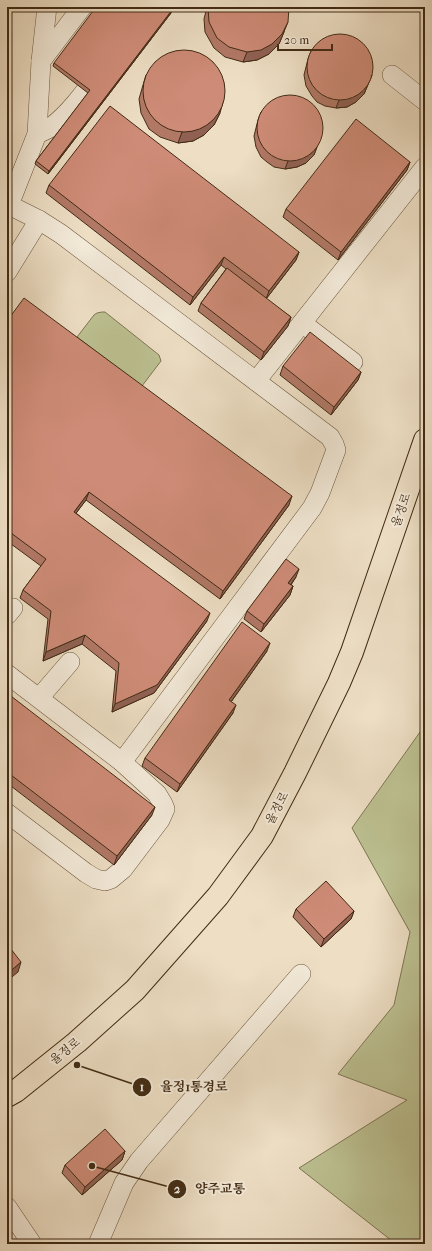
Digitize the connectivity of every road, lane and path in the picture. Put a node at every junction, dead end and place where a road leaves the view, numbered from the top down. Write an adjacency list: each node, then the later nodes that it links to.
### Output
1 (47, 7): 4 (street)
2 (82, 7): 4 (street)
3 (110, 58): 7 (street)
4 (41, 61): 7 (street)
5 (392, 75): 6 (street)
6 (425, 101)
7 (37, 134): 9 (street)
8 (425, 167): 12 (street)
9 (8, 204): 10 (street)
10 (40, 220): 11 (street); 14 (street)
11 (7, 272)
12 (302, 323): 13 (street); 14 (street)
13 (353, 362)
14 (256, 381): 19 (street)
15 (425, 440): 22 (main road, 율정로)
16 (70, 662): 18 (street)
17 (7, 674): 18 (street)
18 (38, 698): 19 (street)
19 (122, 762): 20 (street)
20 (7, 813)
21 (301, 974): 25 (street)
22 (7, 1096)
23 (7, 1207): 24 (street)
24 (32, 1244)
25 (98, 1244)

